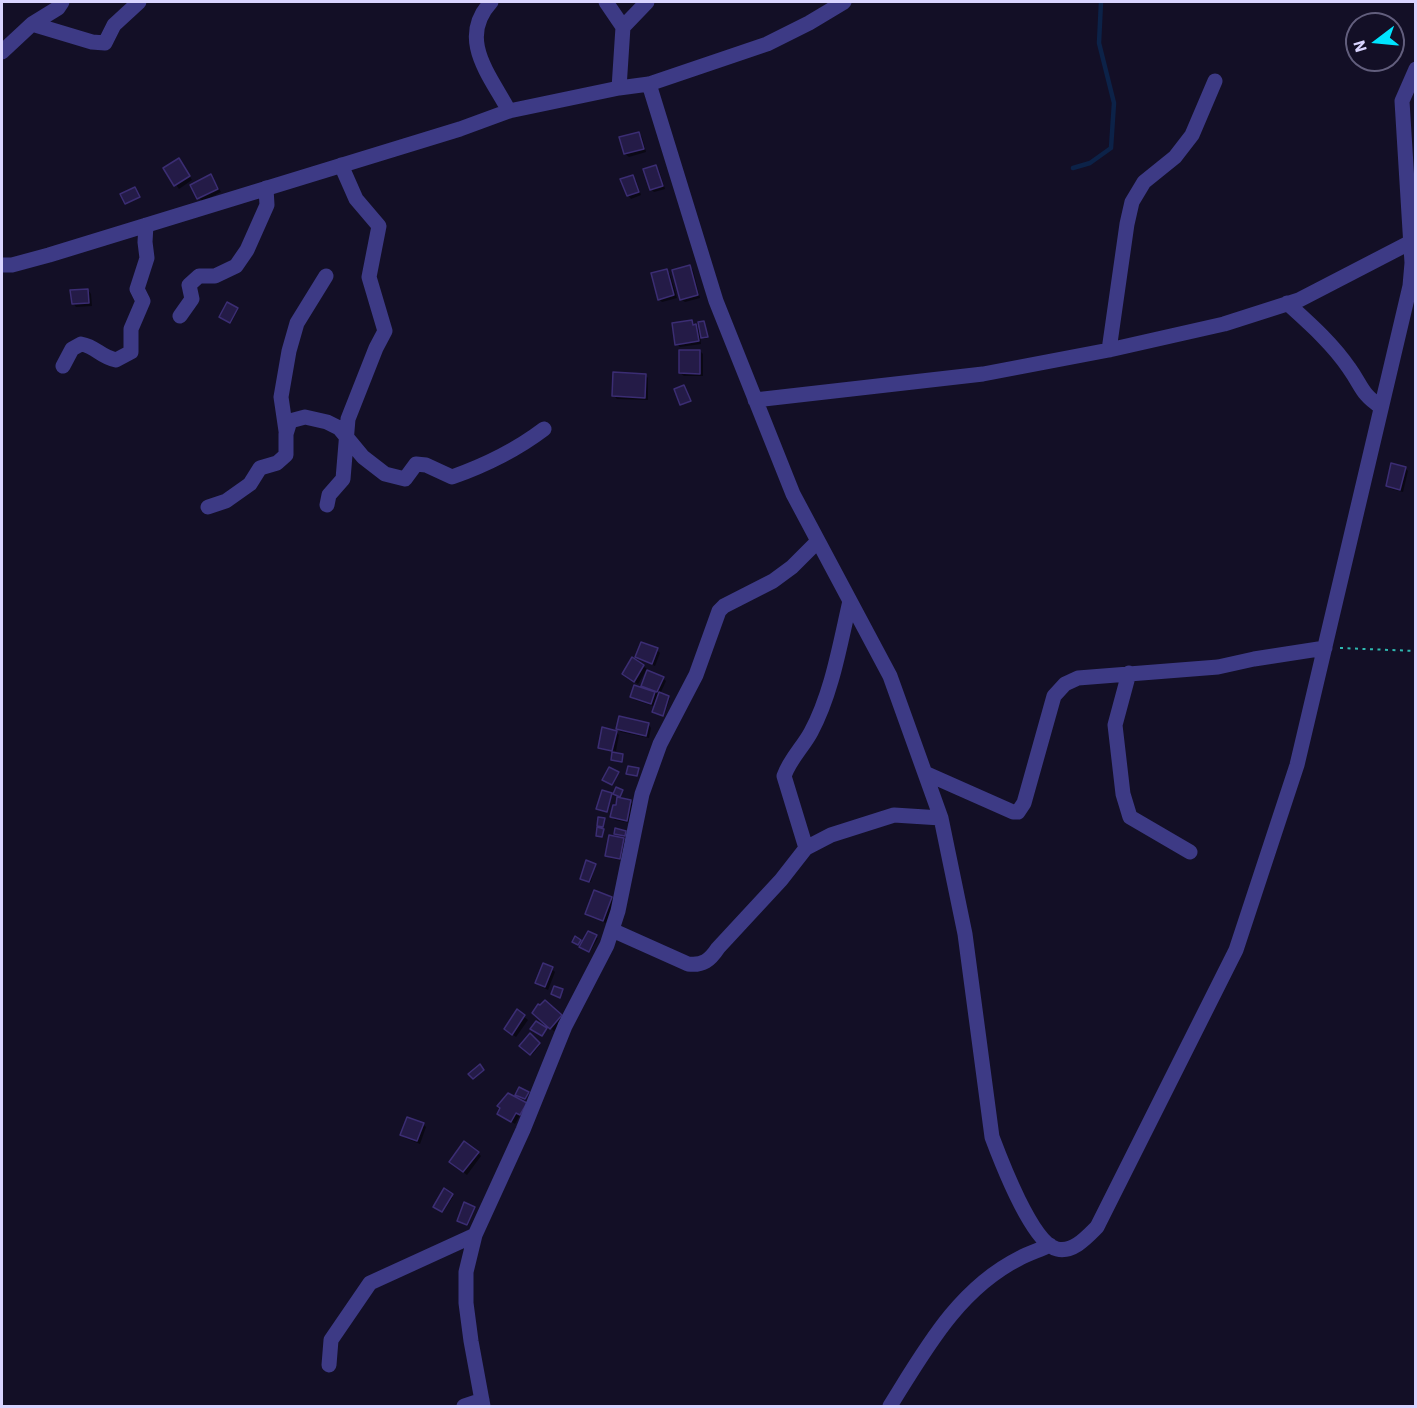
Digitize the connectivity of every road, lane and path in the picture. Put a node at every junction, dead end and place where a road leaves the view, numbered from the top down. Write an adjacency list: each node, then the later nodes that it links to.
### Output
1 (62, 2): 7 (street)
2 (138, 2): 7 (street)
3 (491, 2): 14 (street)
4 (606, 2): 8 (street)
5 (647, 2): 8 (street)
6 (844, 2): 12 (street)
7 (32, 24): 9 (street)
8 (623, 27): 13 (street)
9 (2, 52)
10 (1416, 69): 17 (street)
11 (1215, 81): 24 (street)
12 (649, 84): 13 (street); 26 (street)
13 (619, 88): 14 (street)
14 (509, 111): 15 (street)
15 (340, 165): 16 (street); 30 (street)
16 (266, 188): 18 (street); 23 (street)
17 (1412, 208): 19 (street)
18 (146, 225): 20 (street); 25 (street)
19 (1411, 242): 22 (street); 27 (street)
20 (2, 264)
21 (326, 276): 29 (street)
22 (1287, 303): 24 (street); 27 (street)
23 (180, 316)
24 (1109, 350): 26 (street)
25 (63, 366)
26 (755, 400): 33 (street)
27 (1381, 407): 35 (street)
28 (544, 429): 30 (street)
29 (286, 434): 30 (street); 32 (street)
30 (346, 439): 31 (street)
31 (327, 505)
32 (208, 507)
33 (818, 541): 34 (street); 42 (street)
34 (850, 602): 38 (street); 40 (street)
35 (1325, 648): 36 (path); 37 (street); 44 (street)
36 (1416, 651)
37 (1129, 673): 38 (street); 41 (street)
38 (926, 773): 39 (street)
39 (941, 818): 40 (street); 44 (street)
40 (807, 848): 42 (street)
41 (1190, 852)
42 (612, 930): 43 (street)
43 (475, 1235): 45 (street); 46 (street)
44 (1050, 1245): 48 (street)
45 (329, 1365)
46 (482, 1403): 47 (street)
47 (464, 1407)
48 (891, 1407)

